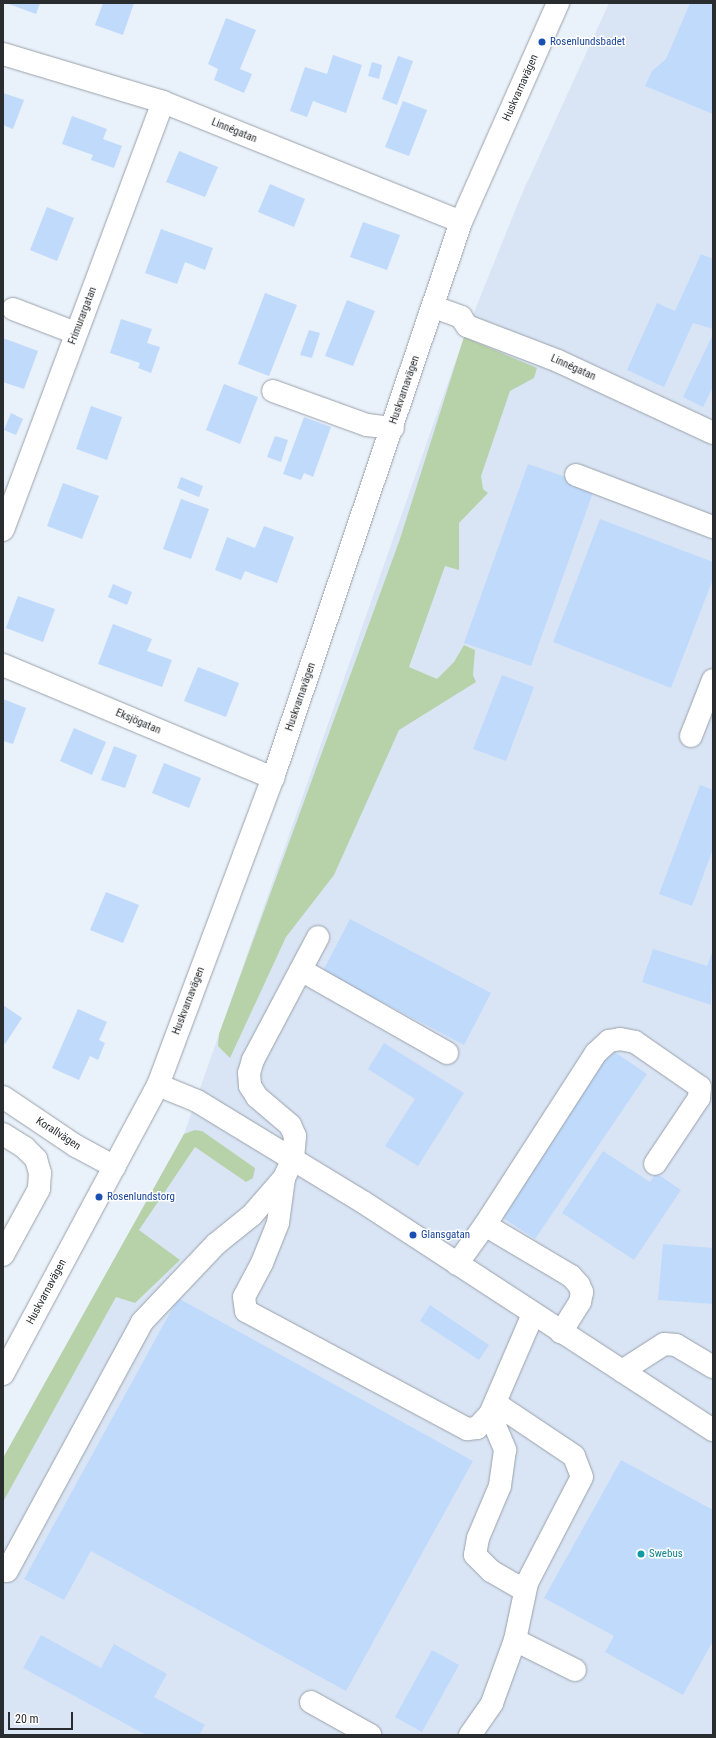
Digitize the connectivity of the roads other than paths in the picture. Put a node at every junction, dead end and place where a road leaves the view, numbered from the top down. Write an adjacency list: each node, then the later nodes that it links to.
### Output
1 (558, 3): 4 (street, Huskvarnavägen)
2 (3, 54): 3 (street, Linnégatan)
3 (163, 102): 4 (street, Linnégatan); 7 (street, Frimurargatan)
4 (461, 222): 5 (street, Huskvarnavägen)
5 (434, 306): 9 (street, Huskvarnavägen); 10 (street, Linnégatan)
6 (13, 309): 7 (street)
7 (76, 333): 13 (street, Frimurargatan)
8 (273, 391): 9 (street)
9 (393, 428): 17 (street, Huskvarnavägen)
10 (712, 429)
11 (576, 475): 12 (street)
12 (713, 527)
13 (3, 530)
14 (3, 665): 17 (street, Eksjögatan)
15 (713, 680): 16 (street)
16 (691, 736)
17 (273, 778): 21 (street, Huskvarnavägen)
18 (318, 937): 19 (street)
19 (301, 970): 20 (street); 26 (street)
20 (447, 1054)
21 (158, 1085): 25 (street, Huskvarnavägen); 26 (street)
22 (3, 1097): 25 (street, Korallvägen)
23 (3, 1134): 28 (street)
24 (655, 1164): 27 (street)
25 (115, 1167): 32 (street, Huskvarnavägen)
26 (288, 1169): 29 (street); 36 (street); 38 (street)
27 (485, 1225): 29 (street); 31 (street)
28 (3, 1255)
29 (457, 1264): 30 (street)
30 (533, 1314): 31 (street); 36 (street)
31 (561, 1332): 34 (street)
32 (11, 1340): 35 (street, Huskvarnavägen)
33 (713, 1367): 34 (street)
34 (622, 1371): 37 (street)
35 (3, 1374)
36 (493, 1409): 39 (street); 39 (street)
37 (713, 1430)
38 (7, 1571)
39 (525, 1591): 40 (street)
40 (515, 1640): 41 (street); 44 (street)
41 (575, 1670)
42 (310, 1702): 43 (street)
43 (370, 1735)
44 (470, 1735)

